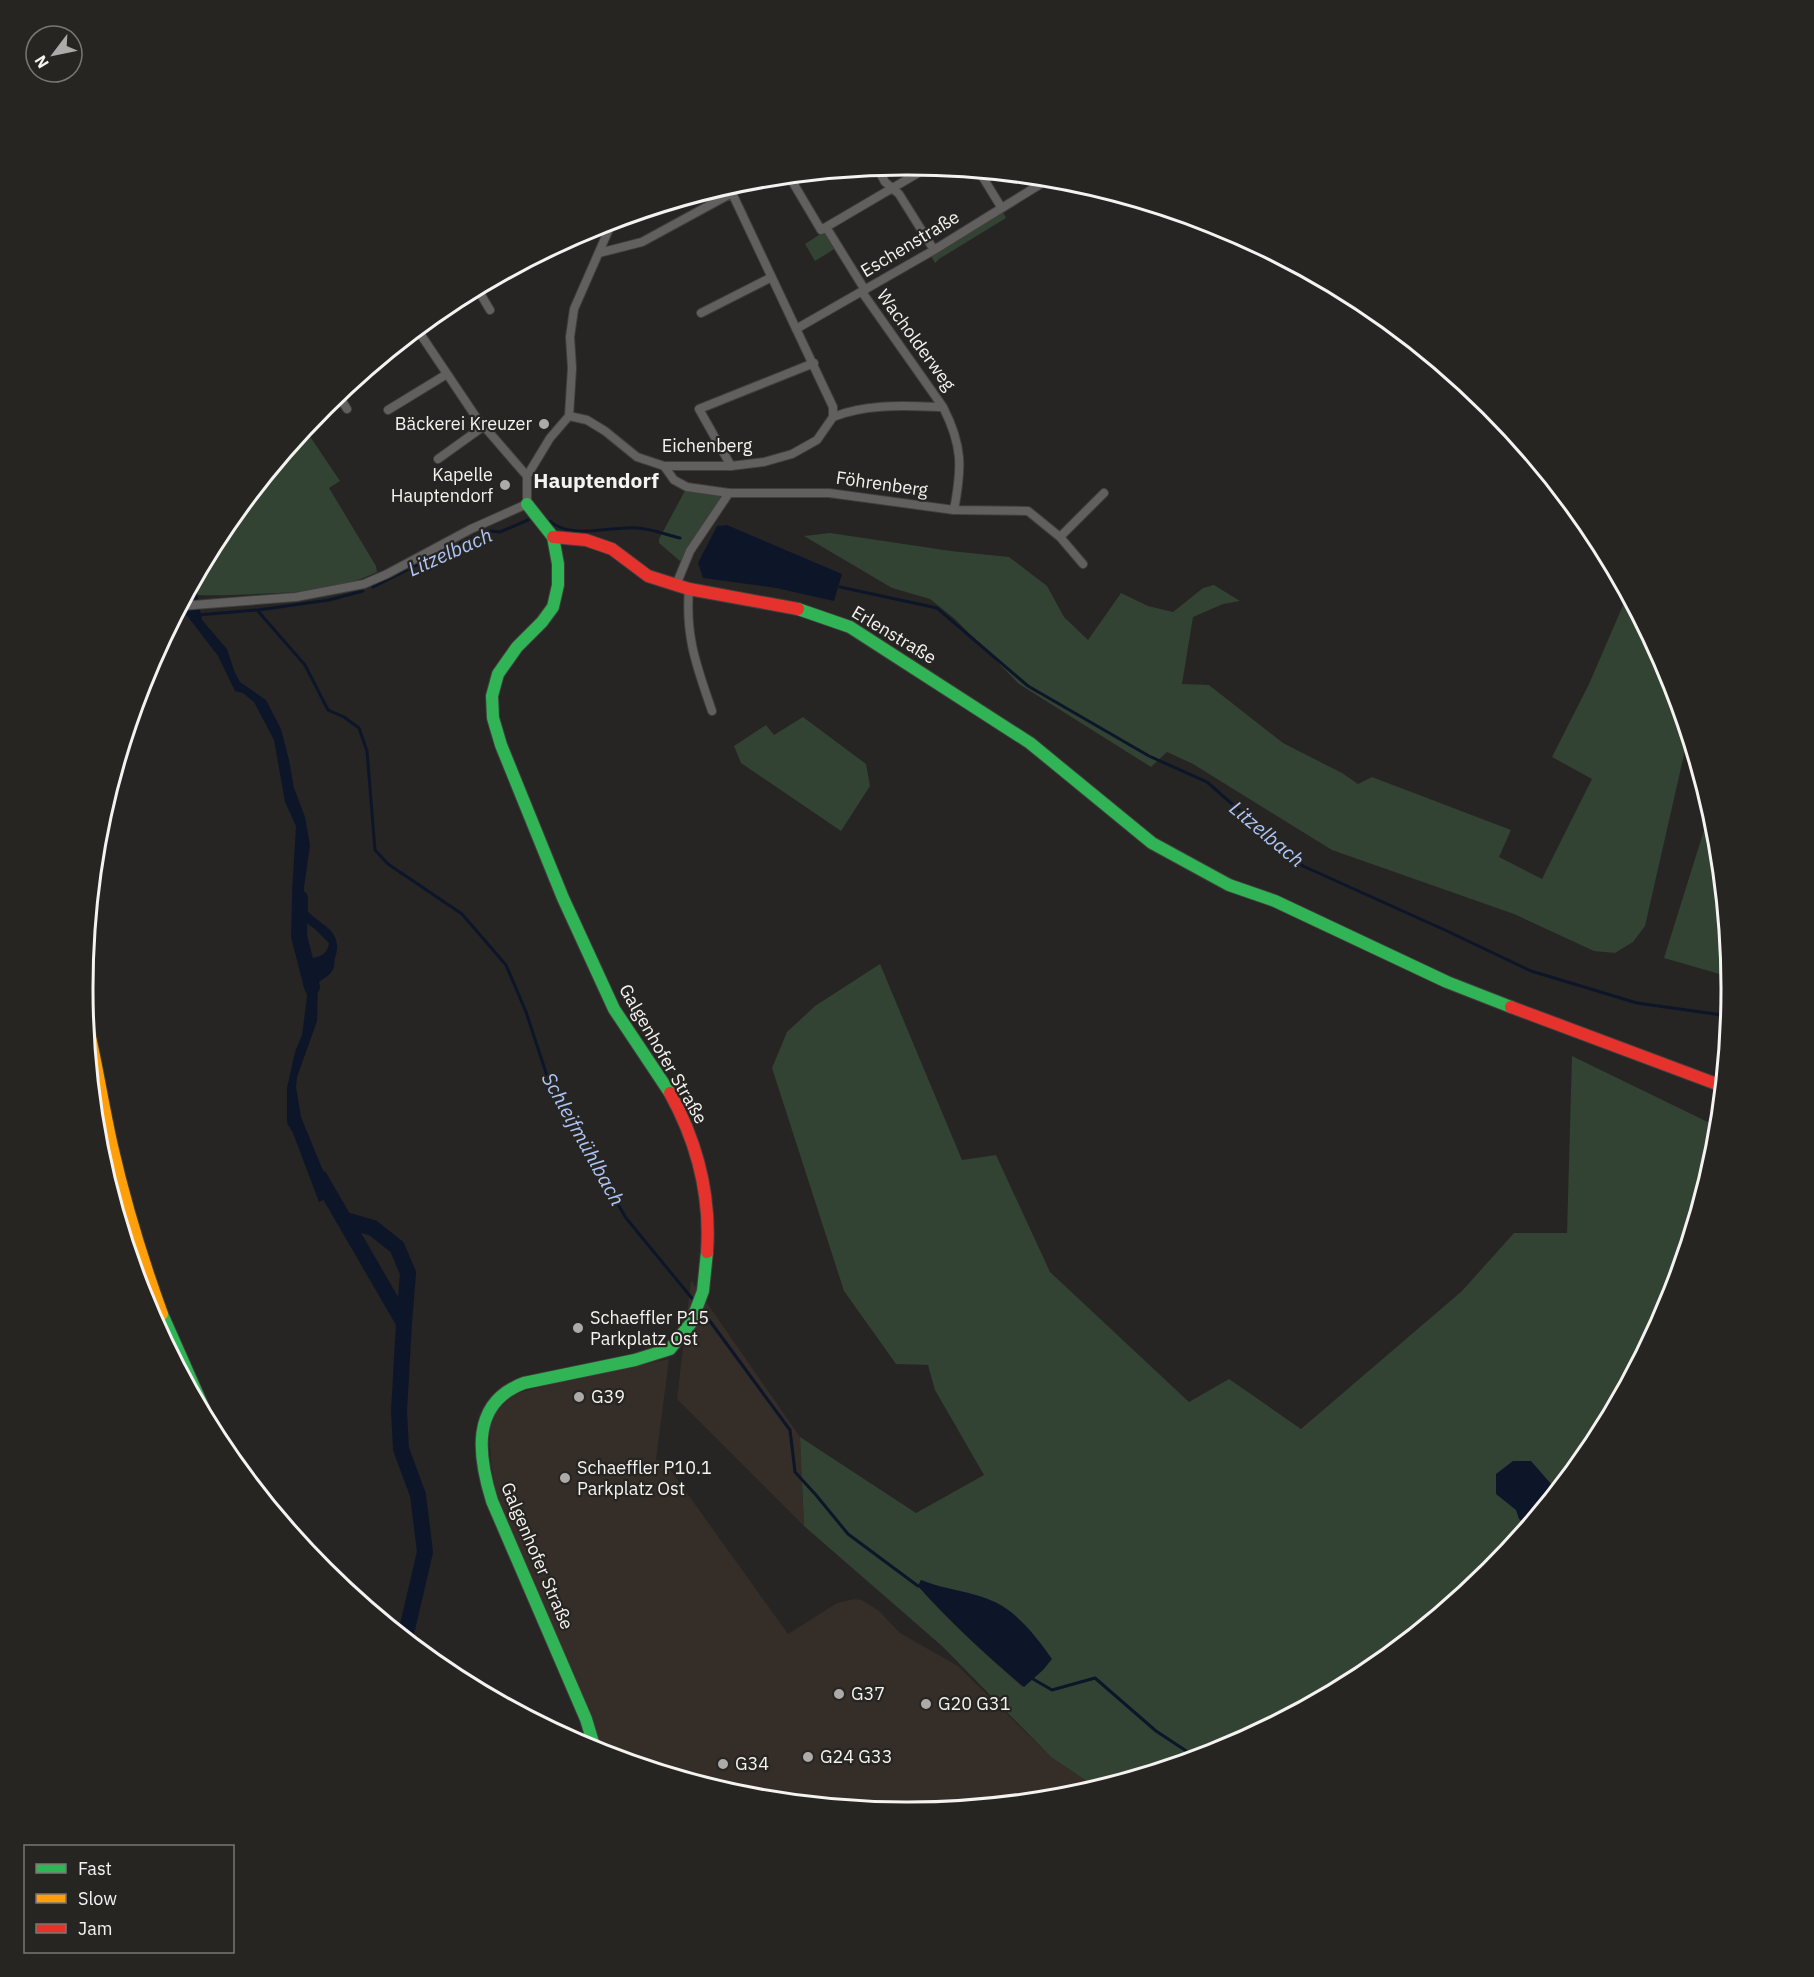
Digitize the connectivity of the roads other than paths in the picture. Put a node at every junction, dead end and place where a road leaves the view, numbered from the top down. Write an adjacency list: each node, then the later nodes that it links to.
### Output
1 (916, 174): 6 (street)
2 (881, 175): 6 (street)
3 (982, 178): 9 (street)
4 (793, 182): 10 (street, Wacholderweg)
5 (1039, 185): 9 (street, Eschenstraße)
6 (892, 189): 10 (street); 12 (street)
7 (730, 194): 13 (street)
8 (732, 194): 14 (street)
9 (1000, 207): 12 (street, Eschenstraße)
10 (826, 227): 15 (street, Wacholderweg)
11 (608, 231): 13 (street)
12 (934, 250): 15 (street, Eschenstraße)
13 (599, 254): 27 (street)
14 (770, 278): 18 (street); 19 (street)
15 (863, 291): 19 (street, Eschenstraße); 24 (street, Wacholderweg)
16 (481, 296): 17 (street)
17 (490, 310)
18 (701, 313)
19 (796, 329): 21 (street)
20 (421, 336): 22 (street)
21 (814, 363): 28 (street); 32 (street)
22 (447, 374): 26 (street); 29 (street)
23 (343, 402): 25 (street)
24 (944, 406): 28 (street); 37 (street, Wacholderweg)
25 (347, 409)
26 (388, 410)
27 (569, 416): 31 (street, Eichenberg); 33 (street)
28 (833, 417): 32 (street, Eichenberg)
29 (484, 426): 30 (street); 33 (street)
30 (438, 459)
31 (664, 466): 32 (street, Eichenberg); 34 (street, Föhrenberg)
32 (731, 466)
33 (526, 476): 36 (street)
34 (729, 493): 37 (street, Föhrenberg); 41 (street)
35 (1104, 493): 39 (street)
36 (527, 504): 38 (street); 43 (street)
37 (954, 510): 39 (street, Föhrenberg)
38 (553, 537): 41 (street, Erlenstraße); 52 (street, Galgenhofer Straße)
39 (1060, 537): 40 (street, Föhrenberg)
40 (1083, 564)
41 (676, 585): 42 (street, Erlenstraße)
42 (689, 589): 44 (street); 46 (street, Erlenstraße)
43 (189, 606)
44 (712, 711)
45 (97, 1061): 47 (street)
46 (1715, 1083)
47 (112, 1145): 48 (street); 49 (street)
48 (111, 1156)
49 (118, 1188)
50 (130, 1230): 51 (street)
51 (162, 1316)
52 (592, 1740)

